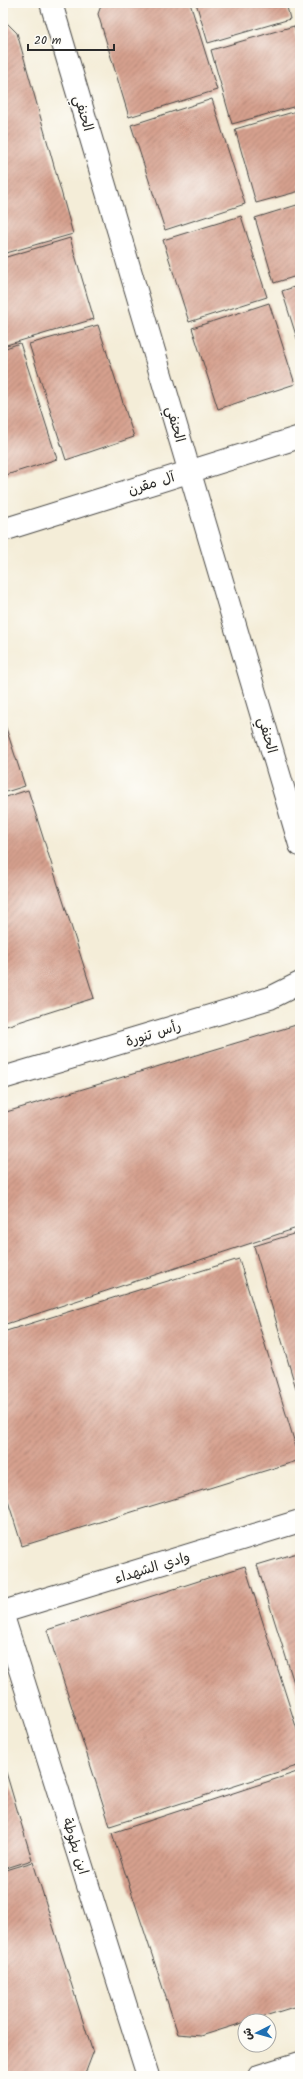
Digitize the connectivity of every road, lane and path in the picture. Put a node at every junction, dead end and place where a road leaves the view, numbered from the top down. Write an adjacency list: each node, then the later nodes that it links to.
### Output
1 (52, 3): 3 (street, الحنفي)
2 (300, 437): 3 (street, آل مقرن)
3 (190, 471): 4 (street, آل مقرن); 5 (street, الحنفي)
4 (3, 530)
5 (300, 845)
6 (300, 983): 7 (street, رأس تنورة)
7 (3, 1078)
8 (300, 1521): 9 (street, وادي الشهداء)
9 (3, 1612)
10 (3, 1616): 12 (street, ابن بطوطة)
11 (300, 2063): 13 (street)
12 (148, 2076)
13 (259, 2076)

